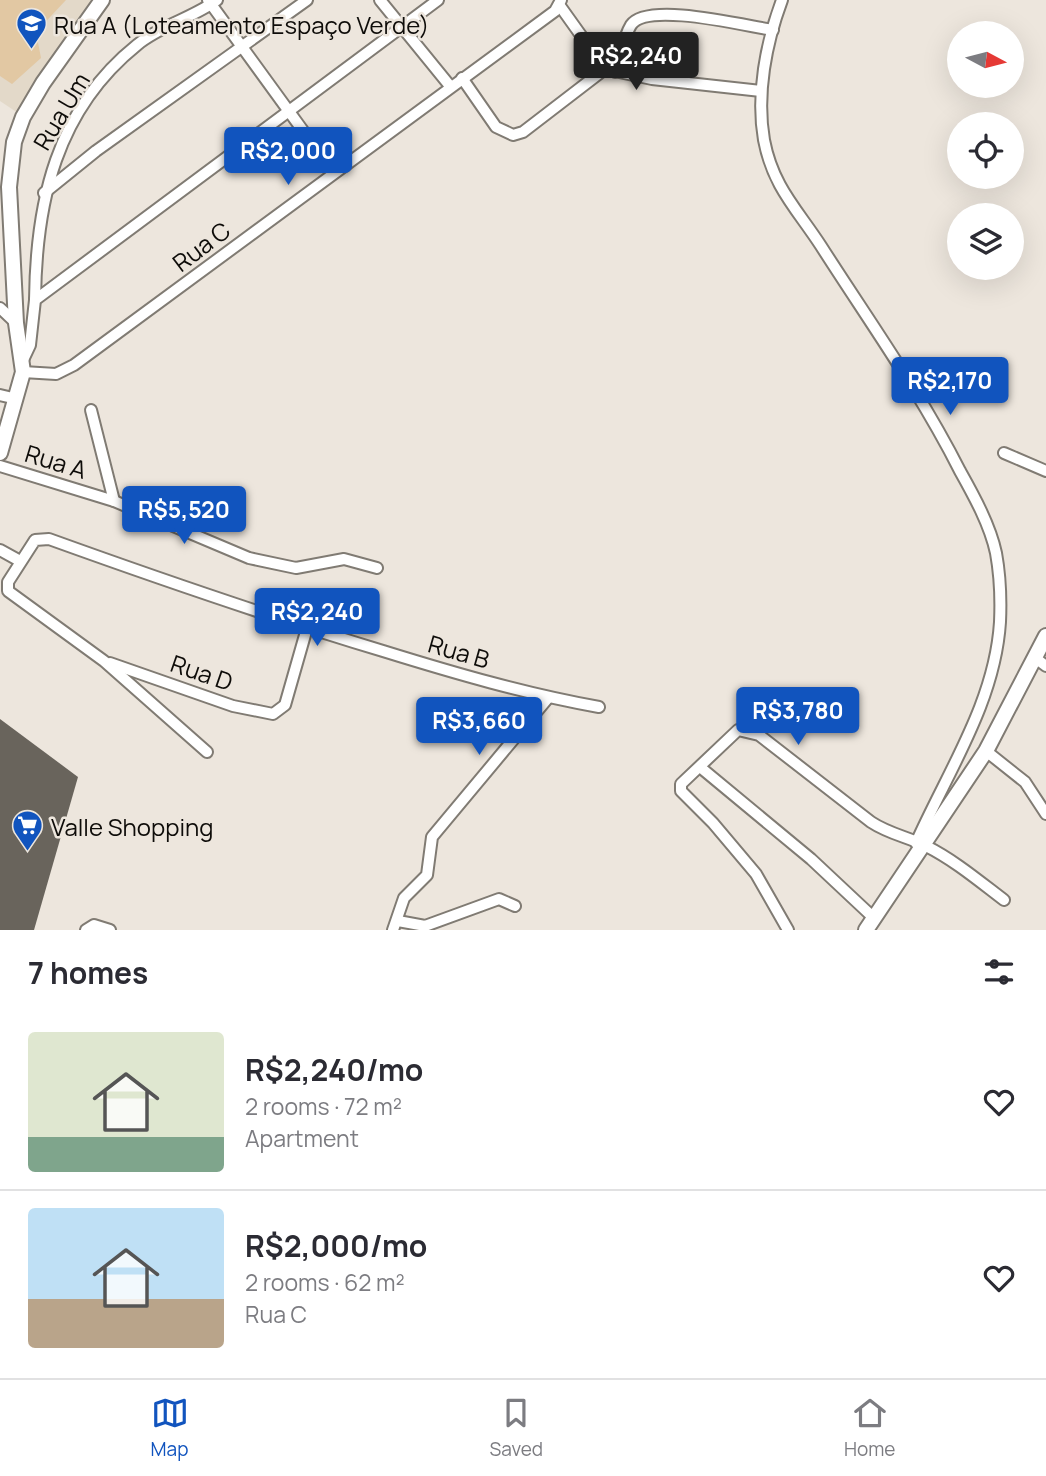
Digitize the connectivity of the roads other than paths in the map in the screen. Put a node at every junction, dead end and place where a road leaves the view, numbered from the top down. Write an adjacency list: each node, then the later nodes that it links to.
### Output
1 (102, 0): 20 (main road)
2 (307, 0): 10 (street)
3 (380, 0): 8 (street)
4 (438, 0): 8 (street)
5 (782, 0): 9 (street)
6 (212, 1): 10 (street); 17 (street, Rua Um)
7 (561, 3): 11 (street); 12 (street, Rua C)
8 (400, 27): 13 (street); 15 (street)
9 (774, 30): 11 (street); 14 (street)
10 (242, 48): 15 (street); 17 (street)
11 (610, 70): 12 (street); 14 (street)
12 (462, 78): 13 (street, Rua C)
13 (450, 86): 16 (street, Rua C)
14 (761, 91): 43 (street)
15 (290, 112): 16 (street); 18 (street)
16 (333, 172): 21 (street, Rua C)
17 (43, 194): 18 (street, Rua Um)
18 (35, 300): 21 (street)
19 (0, 309): 20 (street)
20 (16, 323): 21 (main road)
21 (22, 367): 23 (main road)
22 (0, 395): 23 (street)
23 (17, 399): 25 (main road)
24 (90, 410): 29 (street)
25 (0, 453)
26 (1004, 453): 28 (street)
27 (0, 466): 29 (street, Rua A)
28 (1046, 471)
29 (114, 501): 32 (street, Rua A)
30 (0, 550): 31 (street)
31 (20, 561): 33 (street, Rua B); 35 (street)
32 (377, 568)
33 (307, 628): 35 (street, Rua D); 37 (street, Rua B)
34 (1046, 636): 36 (main road)
35 (104, 661): 40 (street)
36 (1040, 662): 39 (main road)
37 (548, 698): 38 (street, Rua B); 47 (street)
38 (599, 707)
39 (985, 751): 42 (street); 43 (main road)
40 (207, 752)
41 (700, 767): 43 (street); 46 (street); 51 (street)
42 (1046, 814)
43 (920, 844): 44 (street); 46 (main road)
44 (1003, 900)
45 (515, 906): 48 (street)
46 (871, 924)
47 (396, 926): 48 (street)
48 (421, 928)
49 (86, 930): 50 (street)
50 (110, 930)
51 (788, 930)

